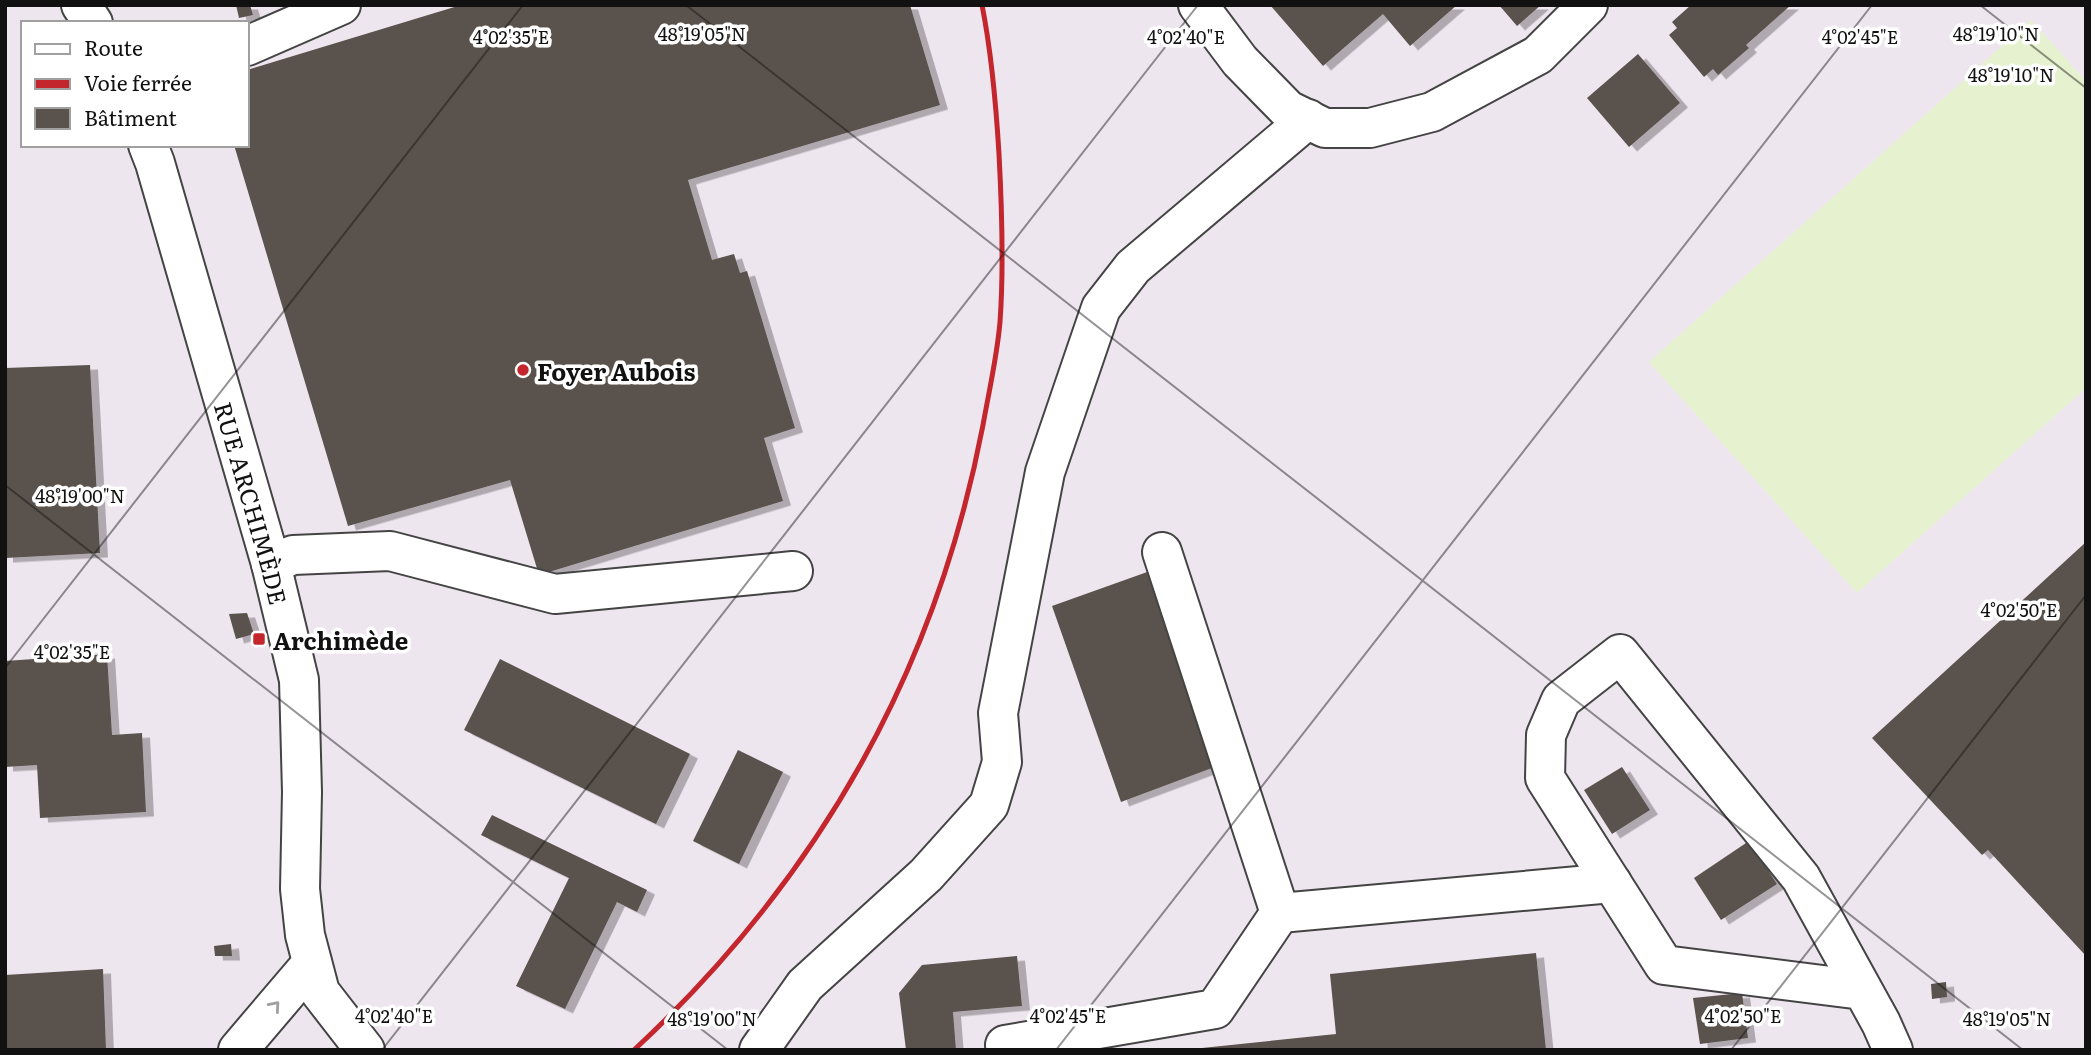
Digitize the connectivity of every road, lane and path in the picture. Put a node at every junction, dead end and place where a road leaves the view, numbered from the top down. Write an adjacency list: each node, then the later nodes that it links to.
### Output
1 (81, 5): 5 (street)
2 (341, 5): 6 (street)
3 (1198, 5): 7 (street)
4 (1588, 5): 7 (street)
5 (92, 21)
6 (248, 46)
7 (1308, 119): 19 (street)
8 (149, 147): 10 (street, RUE ARCHIMÈDE)
9 (1162, 552): 13 (street)
10 (271, 564): 11 (street); 14 (street, RUE ARCHIMÈDE)
11 (793, 571)
12 (1612, 883): 13 (street); 15 (street); 15 (street)
13 (1280, 913): 16 (street)
14 (312, 963): 17 (street, one-way to 14); 18 (street, RUE ARCHIMÈDE)
15 (1863, 990): 20 (street)
16 (1005, 1045)
17 (238, 1050)
18 (365, 1050)
19 (759, 1050)
20 (1893, 1050)

